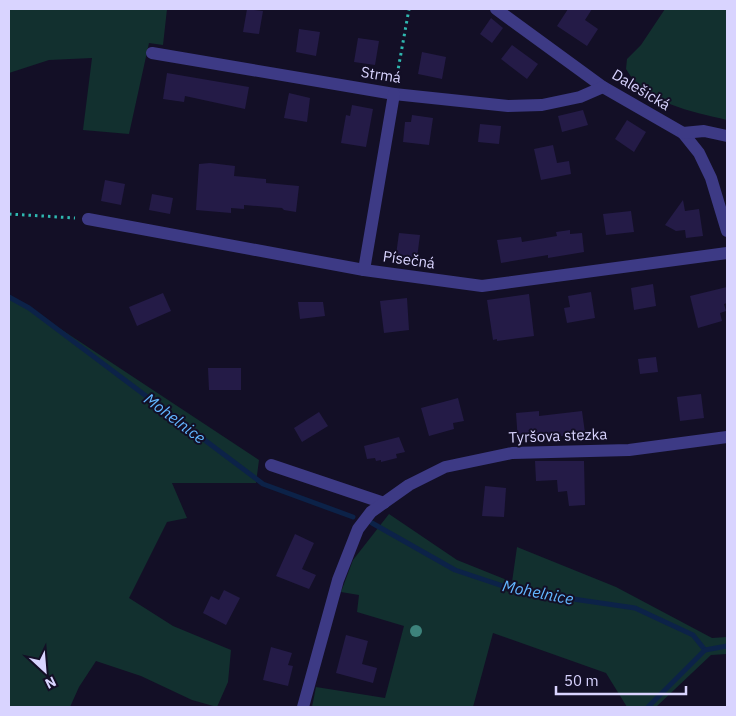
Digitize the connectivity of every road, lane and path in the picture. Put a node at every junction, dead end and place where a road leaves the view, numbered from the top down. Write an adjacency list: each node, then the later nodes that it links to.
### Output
1 (409, 9): 5 (path)
2 (496, 9): 4 (street, Dalešická)
3 (152, 54): 5 (street, Strmá)
4 (603, 86): 5 (street, Strmá); 6 (street, Dalešická)
5 (394, 94): 12 (street)
6 (683, 133): 7 (street); 10 (street, Dalešická)
7 (727, 136)
8 (9, 214): 9 (path)
9 (88, 219): 12 (street, Písečná)
10 (727, 231)
11 (727, 253): 12 (street, Písečná)
12 (364, 270)
13 (727, 437): 15 (street, Tyršova stezka)
14 (271, 465): 15 (street)
15 (384, 503): 16 (street, Tyršova stezka)
16 (302, 707)

